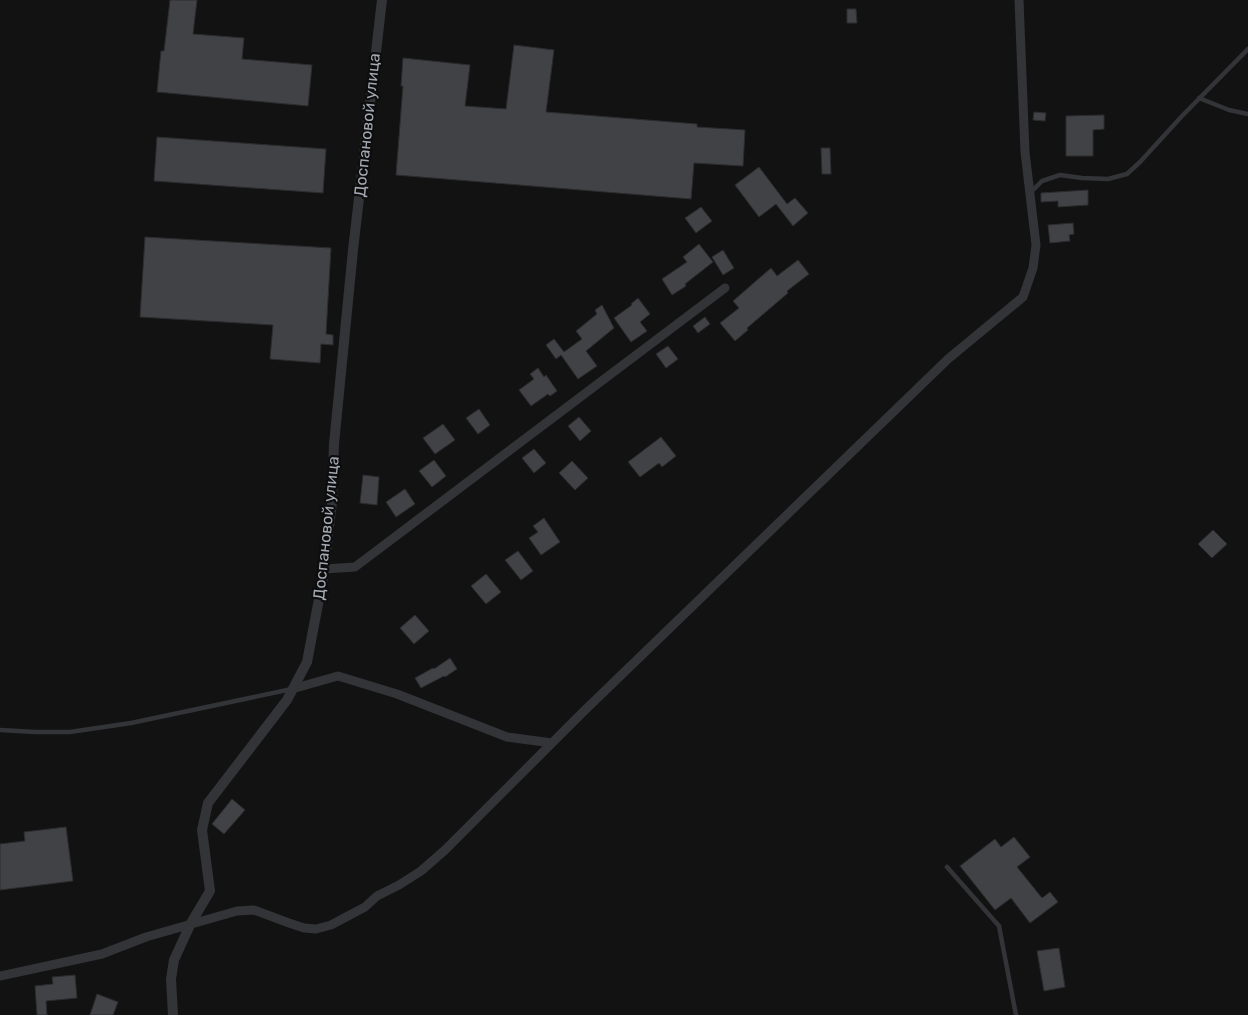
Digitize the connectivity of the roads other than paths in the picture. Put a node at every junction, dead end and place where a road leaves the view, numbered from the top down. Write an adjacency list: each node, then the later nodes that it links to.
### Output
1 (382, 0): 8 (street, Доспановой улица)
2 (1019, 0): 6 (street)
3 (1248, 49): 4 (lane)
4 (1199, 98): 5 (lane); 6 (lane)
5 (1248, 114)
6 (1030, 193): 11 (street)
7 (725, 288): 8 (street)
8 (324, 569): 9 (street, Доспановой улица)
9 (292, 688): 10 (lane); 11 (street); 13 (street, Доспановой улица)
10 (0, 730)
11 (552, 743): 13 (street)
12 (947, 866): 16 (lane)
13 (190, 923): 14 (street); 15 (street, Доспановой улица)
14 (0, 976)
15 (173, 1015)
16 (1016, 1015)

